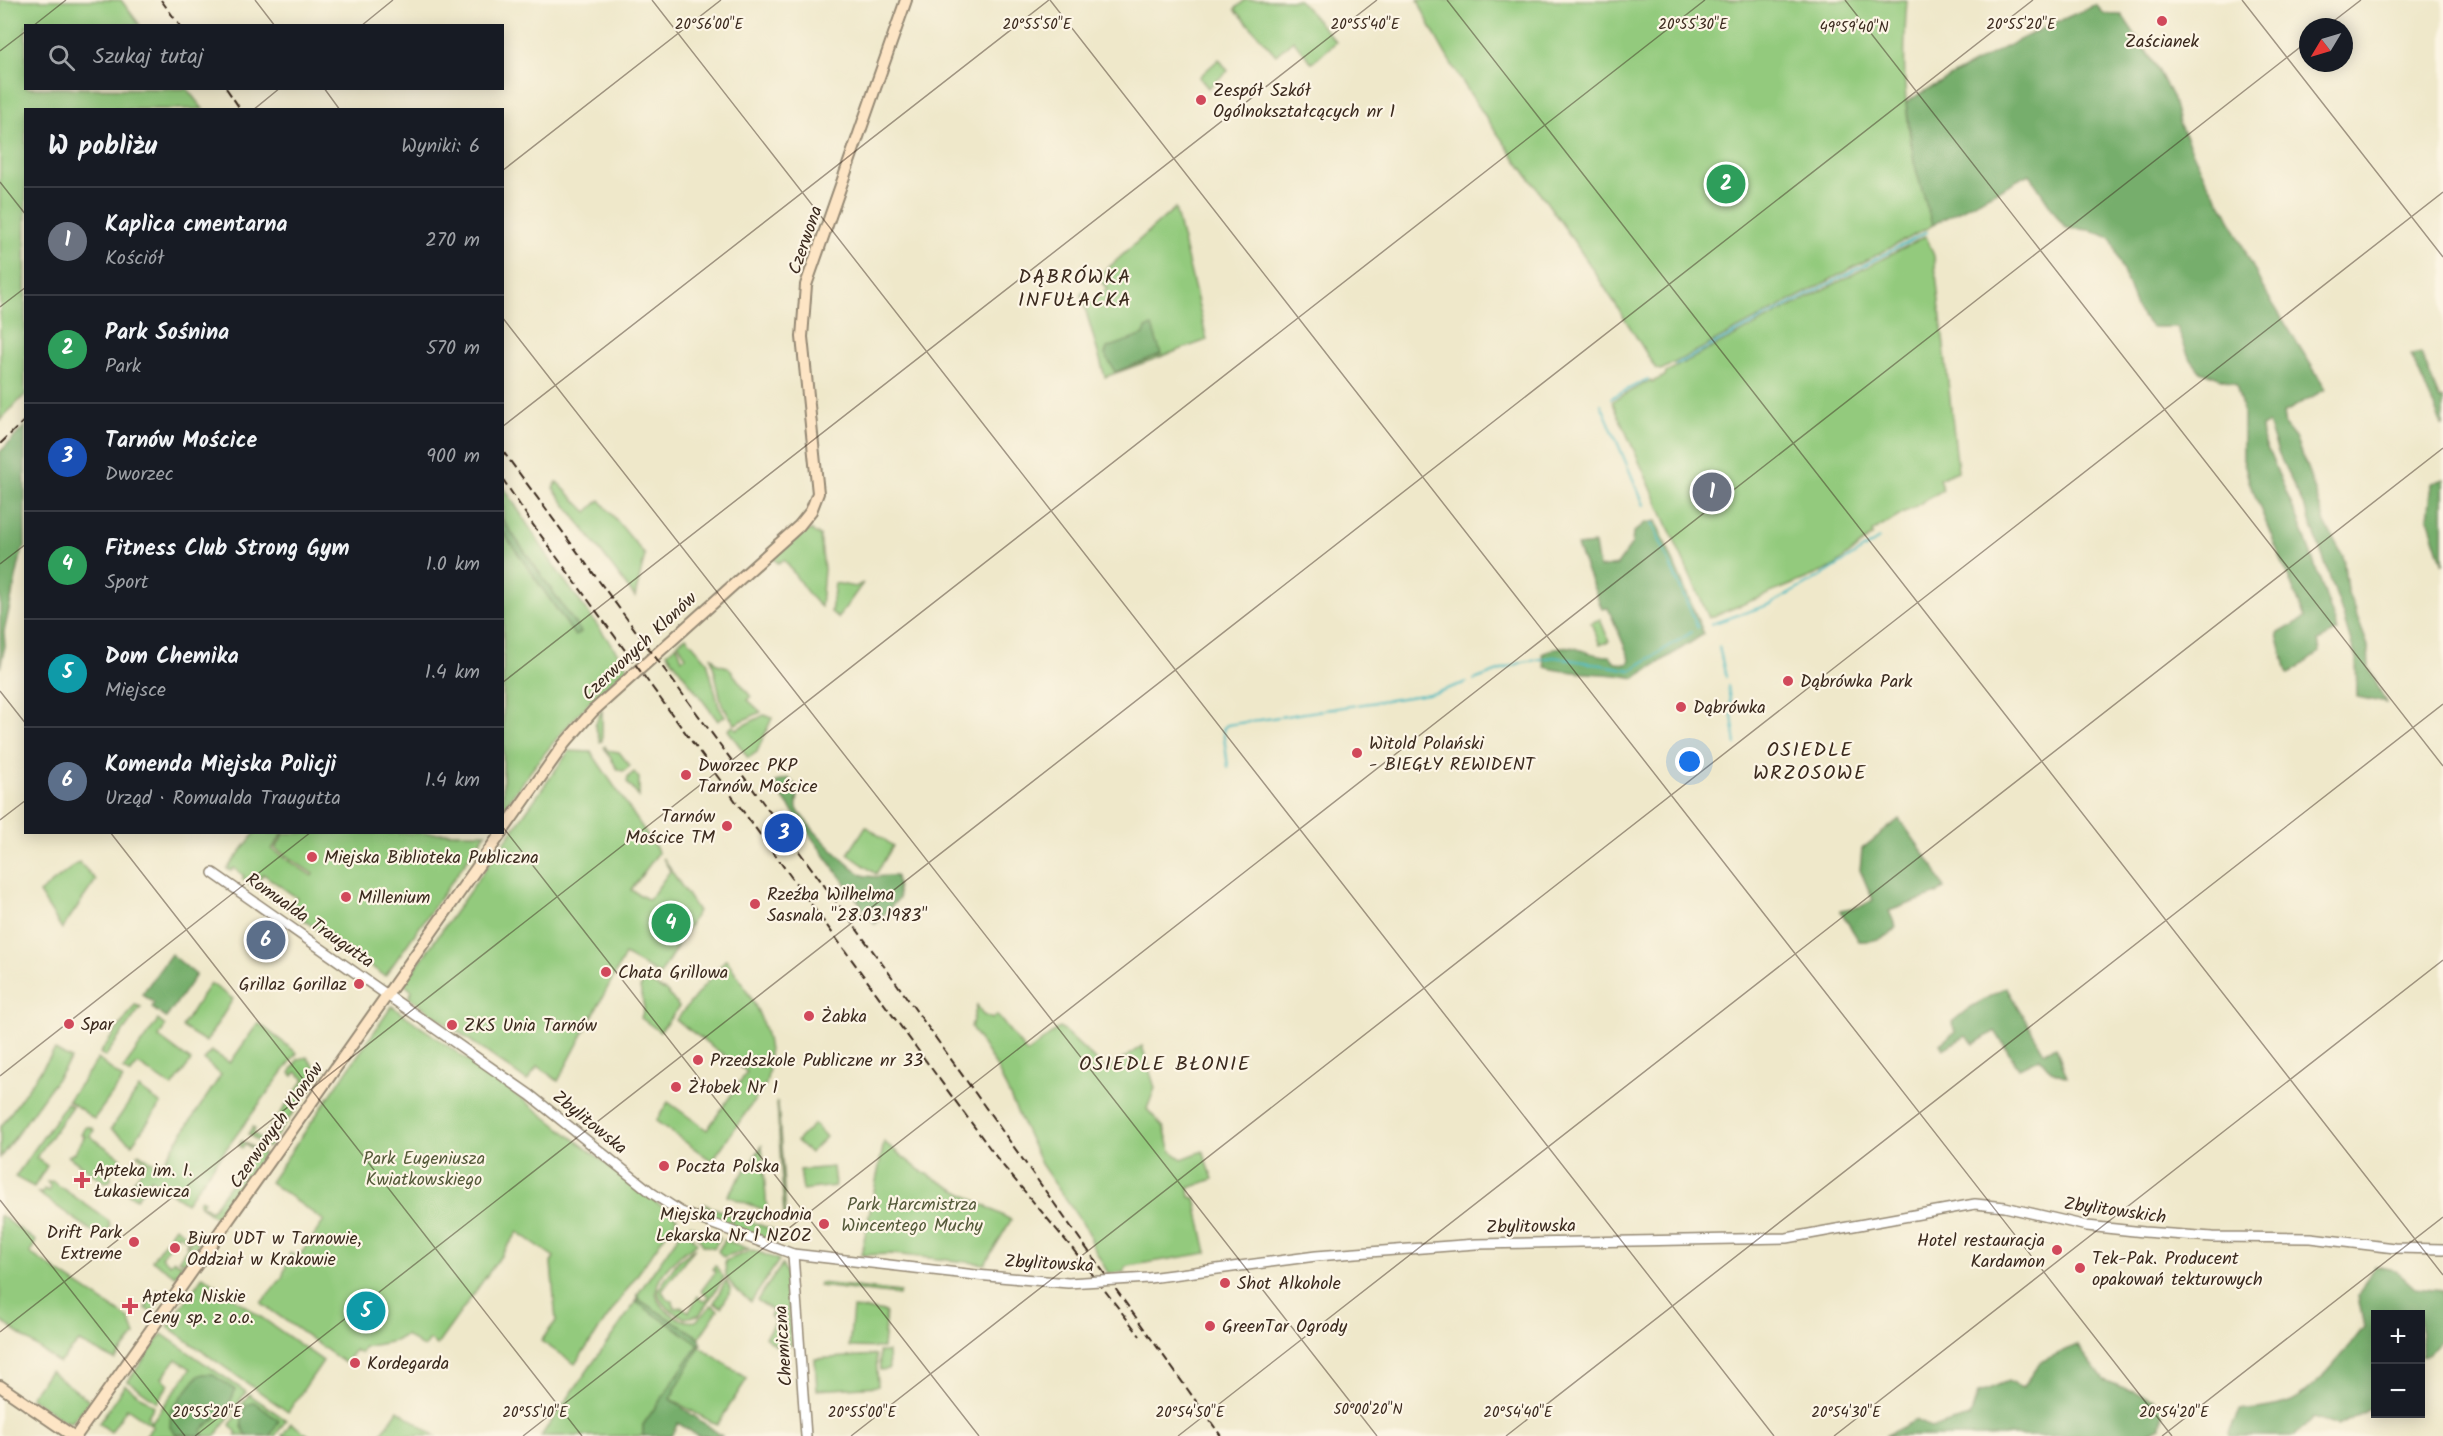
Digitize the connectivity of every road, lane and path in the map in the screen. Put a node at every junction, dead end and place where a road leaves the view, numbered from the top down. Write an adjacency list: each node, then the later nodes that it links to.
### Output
1 (906, 0): 2 (main road, Czerwona)
2 (816, 501): 3 (main road, Czerwonych Klonów)
3 (504, 829)
4 (501, 834): 6 (main road, Czerwonych Klonów)
5 (213, 873): 6 (street, Romualda Traugutta)
6 (388, 995): 9 (street, Zbylitowska); 11 (main road, Czerwonych Klonów)
7 (1787, 1238): 8 (street, Zbylitowskich); 9 (street, Zbylitowska, bridge)
8 (2443, 1249)
9 (793, 1254): 12 (street, Chemiczna)
10 (0, 1386): 11 (main road)
11 (75, 1436)
12 (806, 1436)

